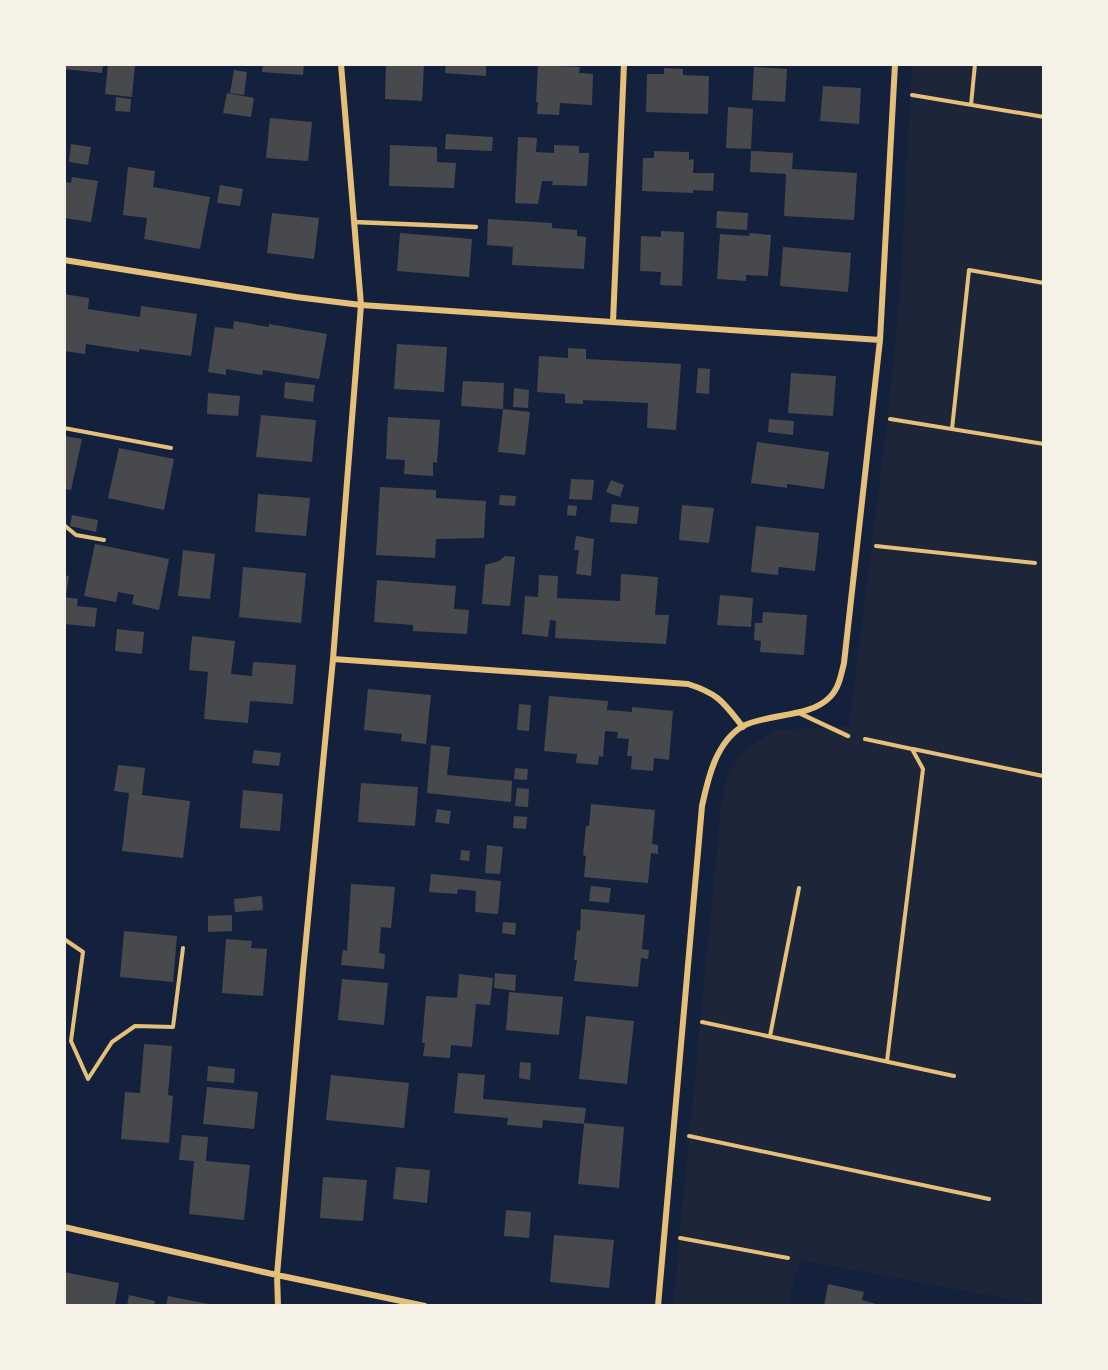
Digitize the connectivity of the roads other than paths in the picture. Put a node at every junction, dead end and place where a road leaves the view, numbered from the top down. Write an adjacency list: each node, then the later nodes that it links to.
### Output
1 (341, 64): 4 (street)
2 (624, 64): 8 (street)
3 (895, 64): 9 (street)
4 (354, 222): 5 (lane); 7 (street)
5 (476, 227)
6 (64, 260): 7 (street)
7 (361, 305): 8 (street); 10 (street)
8 (613, 322): 9 (street)
9 (880, 340): 11 (street)
10 (333, 659): 12 (street); 15 (street)
11 (797, 712): 12 (street); 13 (lane)
12 (742, 727): 18 (street)
13 (848, 736)
14 (64, 1227): 15 (street)
15 (277, 1275): 16 (street); 17 (street)
16 (278, 1305)
17 (425, 1305)
18 (658, 1305)

